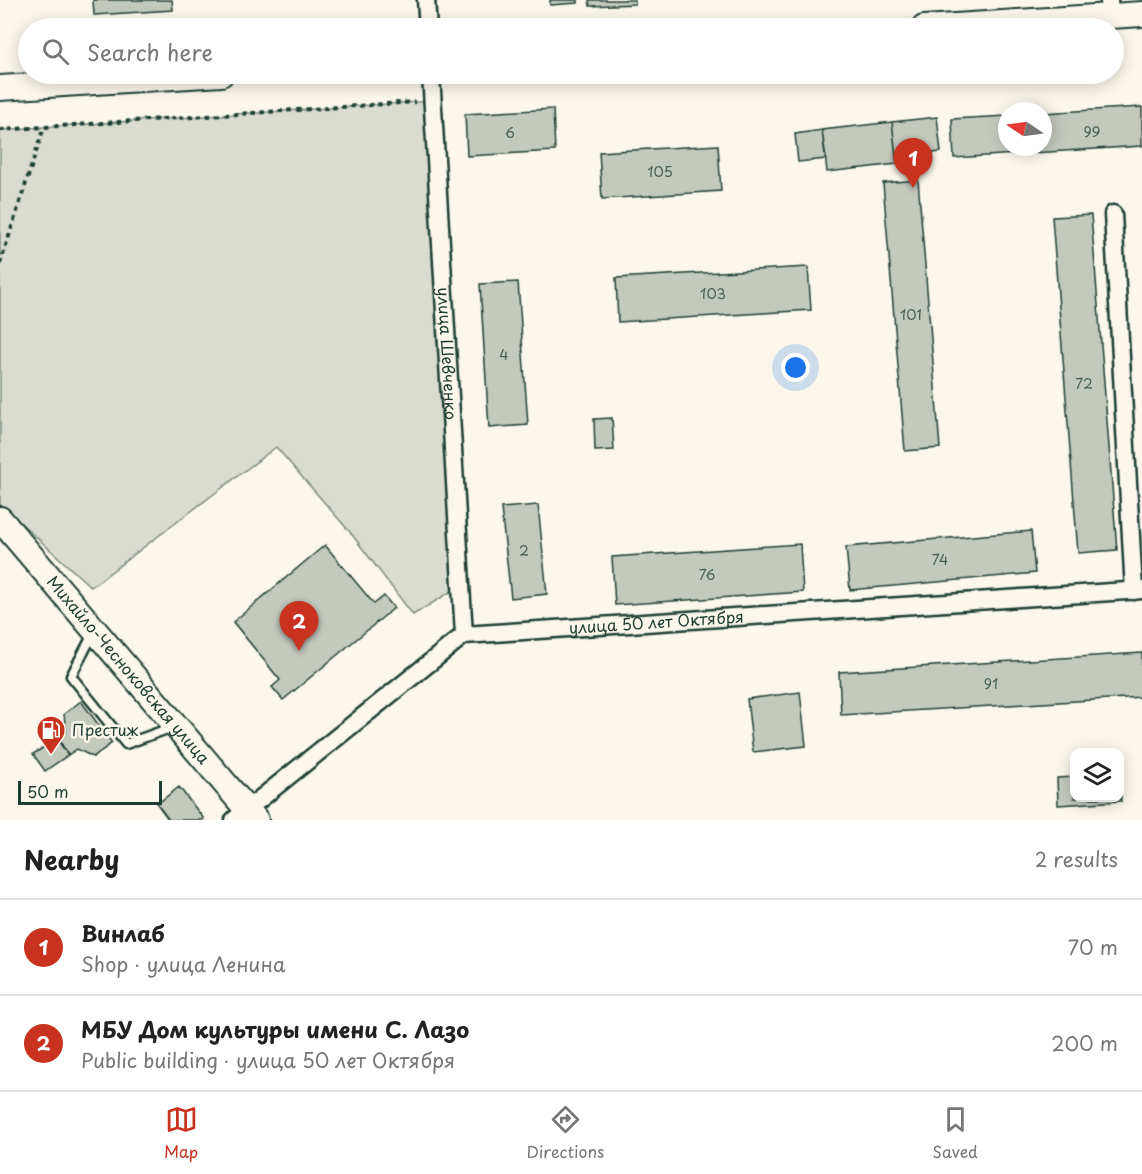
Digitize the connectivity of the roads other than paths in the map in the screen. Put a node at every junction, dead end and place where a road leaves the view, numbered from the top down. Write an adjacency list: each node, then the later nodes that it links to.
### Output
1 (426, 0): 4 (street)
2 (1109, 8): 3 (main road); 5 (main road)
3 (1142, 14)
4 (427, 18)
5 (1016, 18)
6 (63, 84): 8 (main road)
7 (431, 84): 13 (street, улица Шевченко)
8 (0, 88)
9 (1113, 214): 11 (street)
10 (0, 519): 12 (main road, Михайло-Чесноковская улица)
11 (1138, 590): 13 (street, улица 50 лет Октября)
12 (95, 630): 14 (main road, Михайло-Чесноковская улица); 14 (lane)
13 (464, 635): 15 (street)
14 (176, 726): 15 (main road, Михайло-Чесноковская улица)
15 (245, 816)

